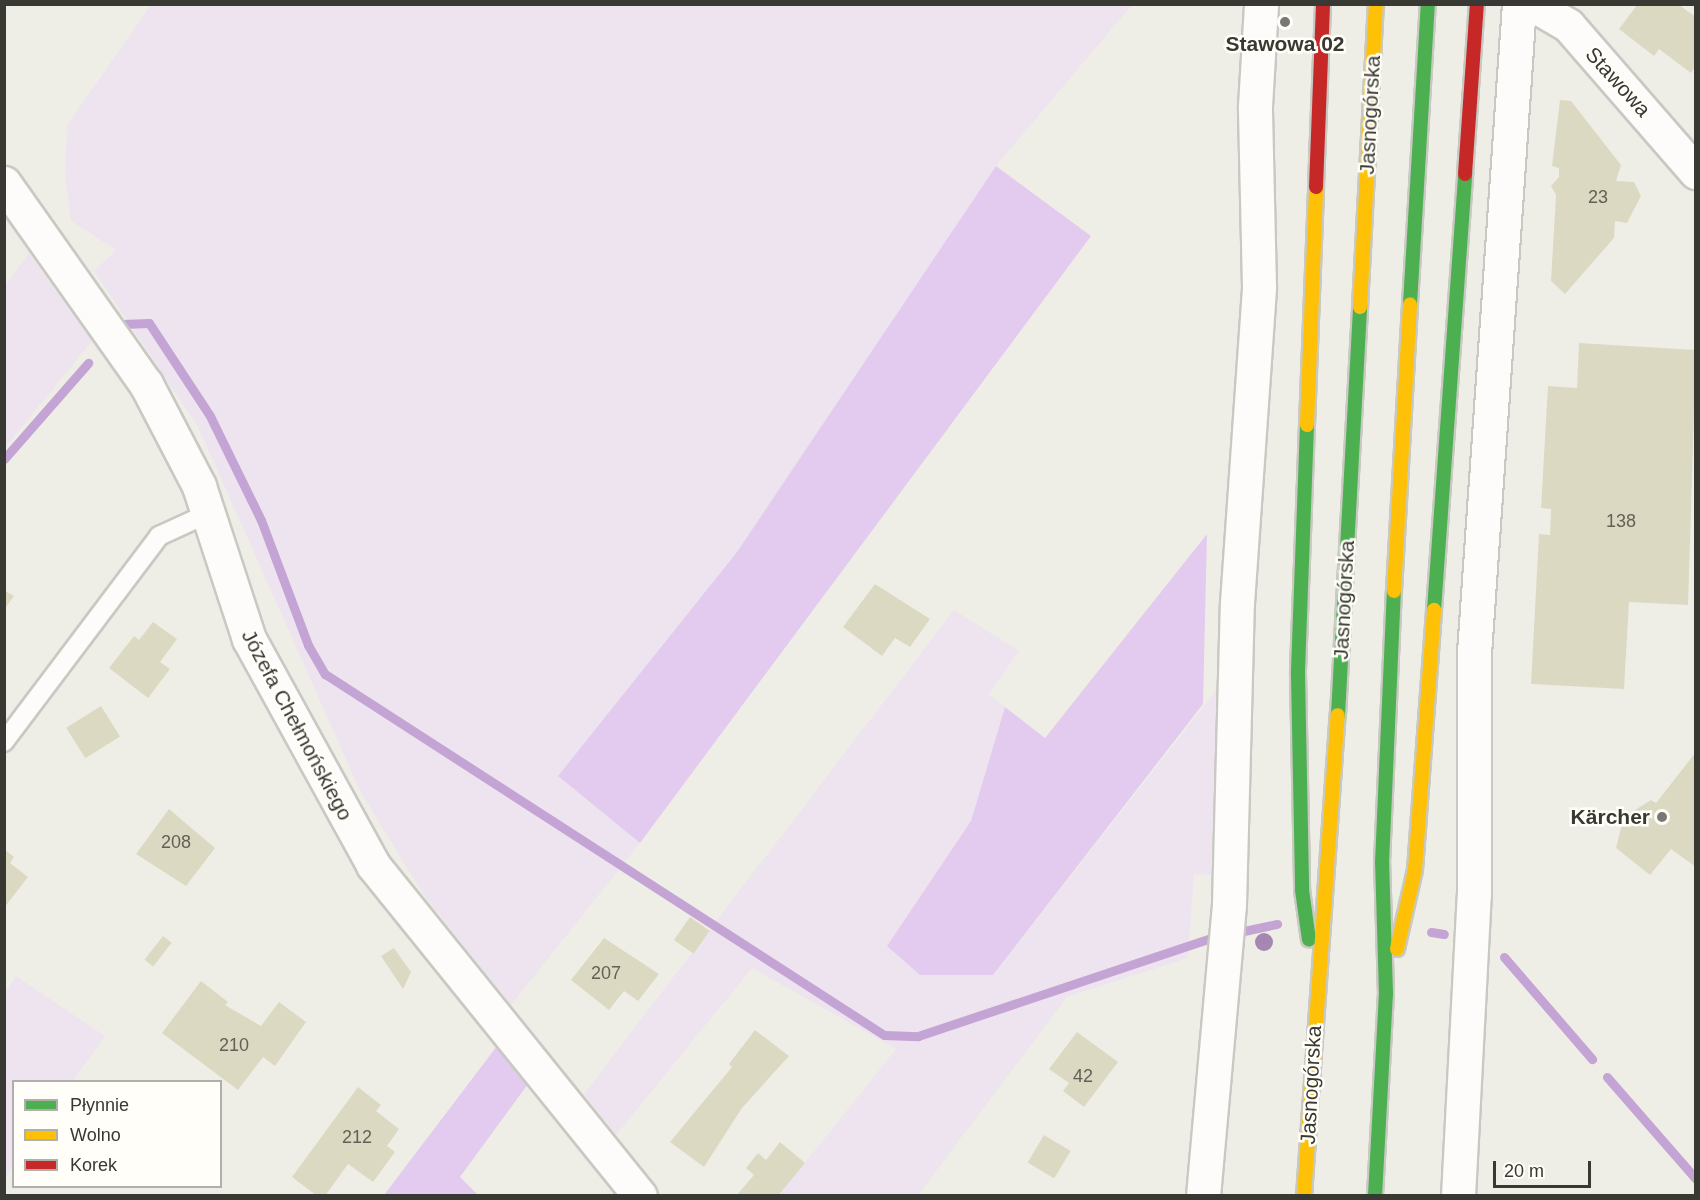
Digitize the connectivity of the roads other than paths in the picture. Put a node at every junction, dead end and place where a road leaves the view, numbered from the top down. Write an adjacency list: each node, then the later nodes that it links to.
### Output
1 (1261, 4): 15 (street)
2 (1323, 4): 12 (main road)
3 (1376, 4): 12 (main road, Jasnogórska)
4 (1428, 4): 13 (main road)
5 (1477, 4): 13 (main road)
6 (1519, 4): 18 (street)
7 (1532, 4): 8 (street, Stawowa)
8 (1695, 172)
9 (4, 183): 10 (street, Józefa Chełmońskiego)
10 (207, 514): 11 (lane); 14 (street, Józefa Chełmońskiego)
11 (4, 742)
12 (1316, 989): 16 (main road, Jasnogórska)
13 (1386, 994): 17 (main road)
14 (640, 1196)
15 (1203, 1196)
16 (1304, 1196)
17 (1375, 1196)
18 (1458, 1196)

